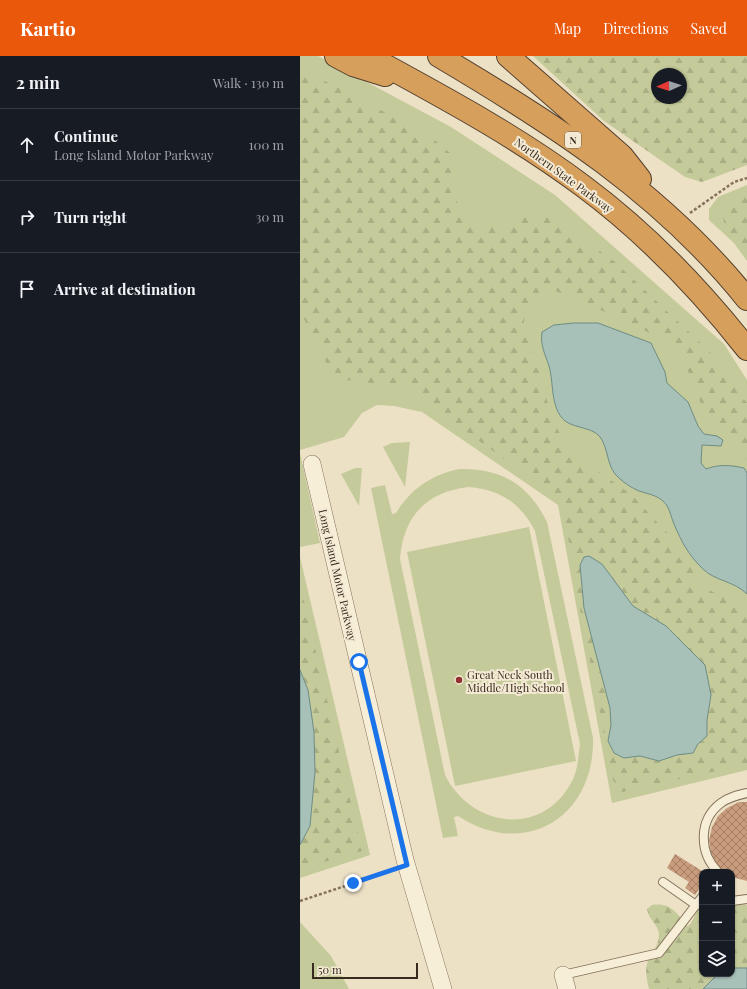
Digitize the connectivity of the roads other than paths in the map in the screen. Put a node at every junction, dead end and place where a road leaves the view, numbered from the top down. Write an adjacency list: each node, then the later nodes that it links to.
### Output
1 (336, 56): 5 (highway)
2 (368, 56): 5 (highway, Northern State Parkway)
3 (438, 56): 6 (highway, N)
4 (508, 56): 6 (highway)
5 (425, 88): 8 (highway, Northern State Parkway)
6 (677, 223): 7 (highway, N)
7 (747, 299)
8 (747, 350)
9 (312, 464): 17 (street, Long Island Motor Parkway)
10 (747, 793): 11 (lane)
11 (715, 869)
12 (663, 882): 15 (lane)
13 (747, 899): 14 (lane)
14 (735, 901)
15 (699, 905): 16 (lane)
16 (565, 982)
17 (443, 989)

